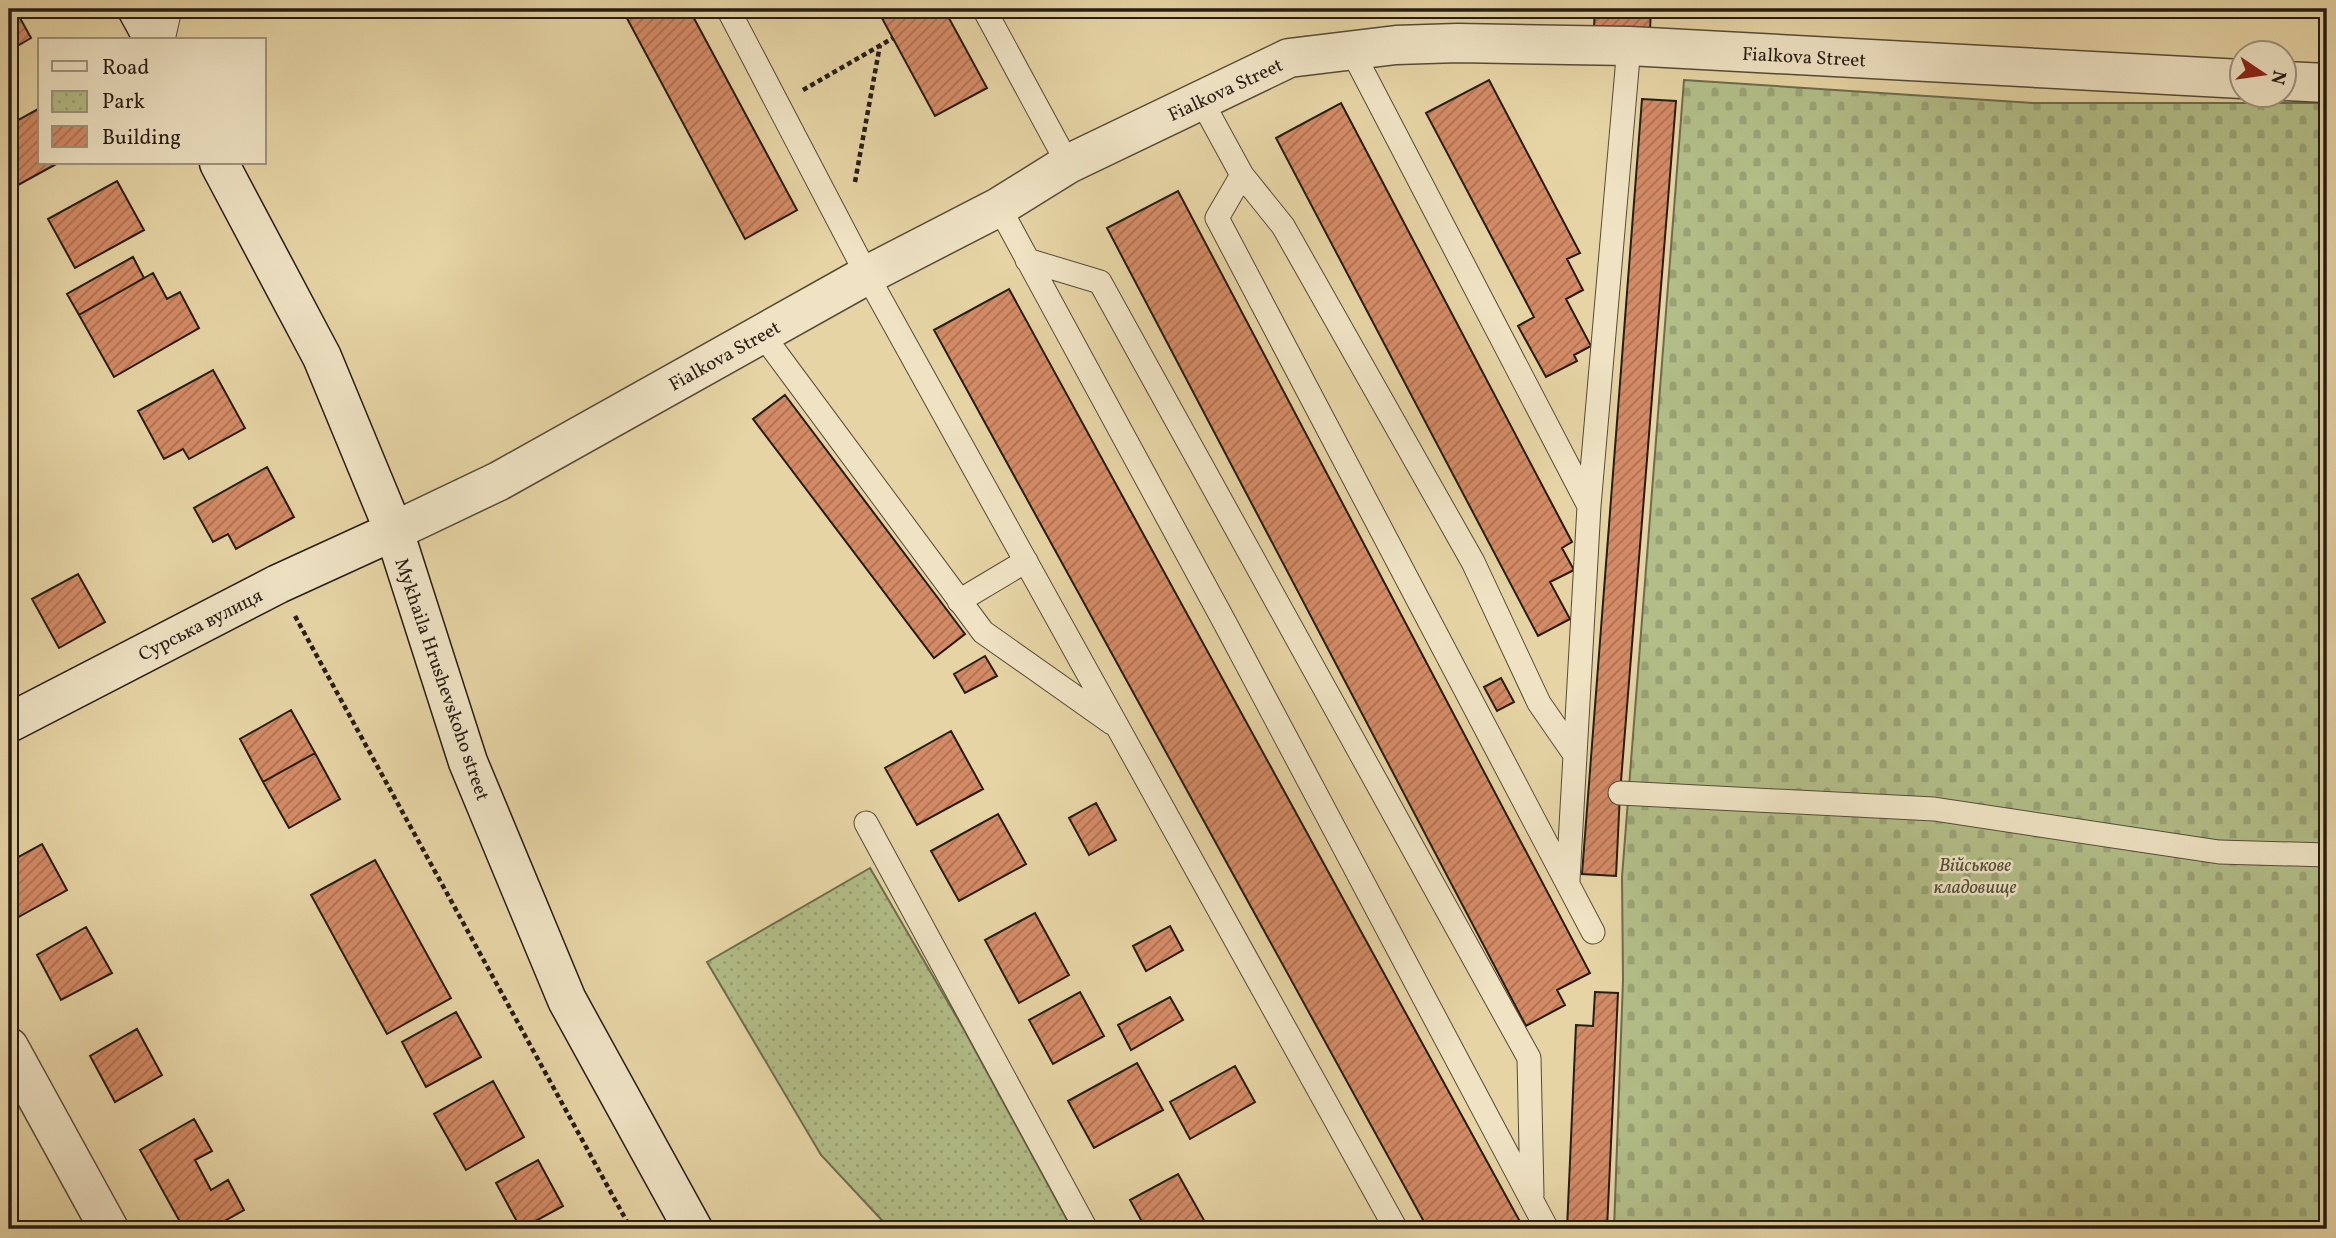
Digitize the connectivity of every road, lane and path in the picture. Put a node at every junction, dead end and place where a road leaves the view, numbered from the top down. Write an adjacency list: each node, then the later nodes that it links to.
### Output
1 (137, 9): 5 (street)
2 (170, 9): 6 (lane)
3 (728, 9): 15 (lane)
4 (984, 9): 16 (lane)
5 (153, 38)
6 (163, 38)
7 (893, 38): 8 (path)
8 (880, 45): 15 (path); 20 (path)
9 (1629, 46): 10 (street, Fialkova Street); 11 (street, Fialkova Street); 24 (lane)
10 (1352, 51): 14 (street, Fialkova Street); 24 (lane)
11 (2228, 78)
12 (2298, 82): 13 (street)
13 (2327, 83)
14 (1201, 100): 16 (street, Fialkova Street); 18 (lane)
15 (780, 104): 20 (lane)
16 (1068, 163): 19 (street, Fialkova Street)
17 (220, 164): 25 (street, Mykhaila Hrushevskoho street)
18 (1242, 175): 31 (lane); 35 (lane)
19 (999, 207): 21 (lane); 22 (street, Fialkova Street)
20 (845, 232): 22 (lane)
21 (1027, 260): 38 (lane); 38 (lane)
22 (867, 275): 23 (street, Fialkova Street); 26 (lane)
23 (762, 334): 25 (street, Fialkova Street); 28 (lane)
24 (1589, 506): 31 (lane)
25 (394, 531): 27 (street, Сурська вулиця); 41 (street, Mykhaila Hrushevskoho street)
26 (1026, 561): 28 (lane); 30 (lane)
27 (278, 584): 29 (street, Сурська вулиця); 40 (path)
28 (959, 601): 30 (lane)
29 (9, 723)
30 (1117, 726): 43 (lane)
31 (1575, 755): 35 (lane)
32 (1620, 793): 34 (lane)
33 (866, 823): 42 (lane)
34 (2327, 855)
35 (1568, 880): 36 (lane)
36 (1593, 932)
37 (9, 1047): 39 (street)
38 (1533, 1201): 44 (lane)
39 (109, 1229)
40 (631, 1229)
41 (693, 1229)
42 (1086, 1229)
43 (1396, 1229)
44 (1547, 1229)

